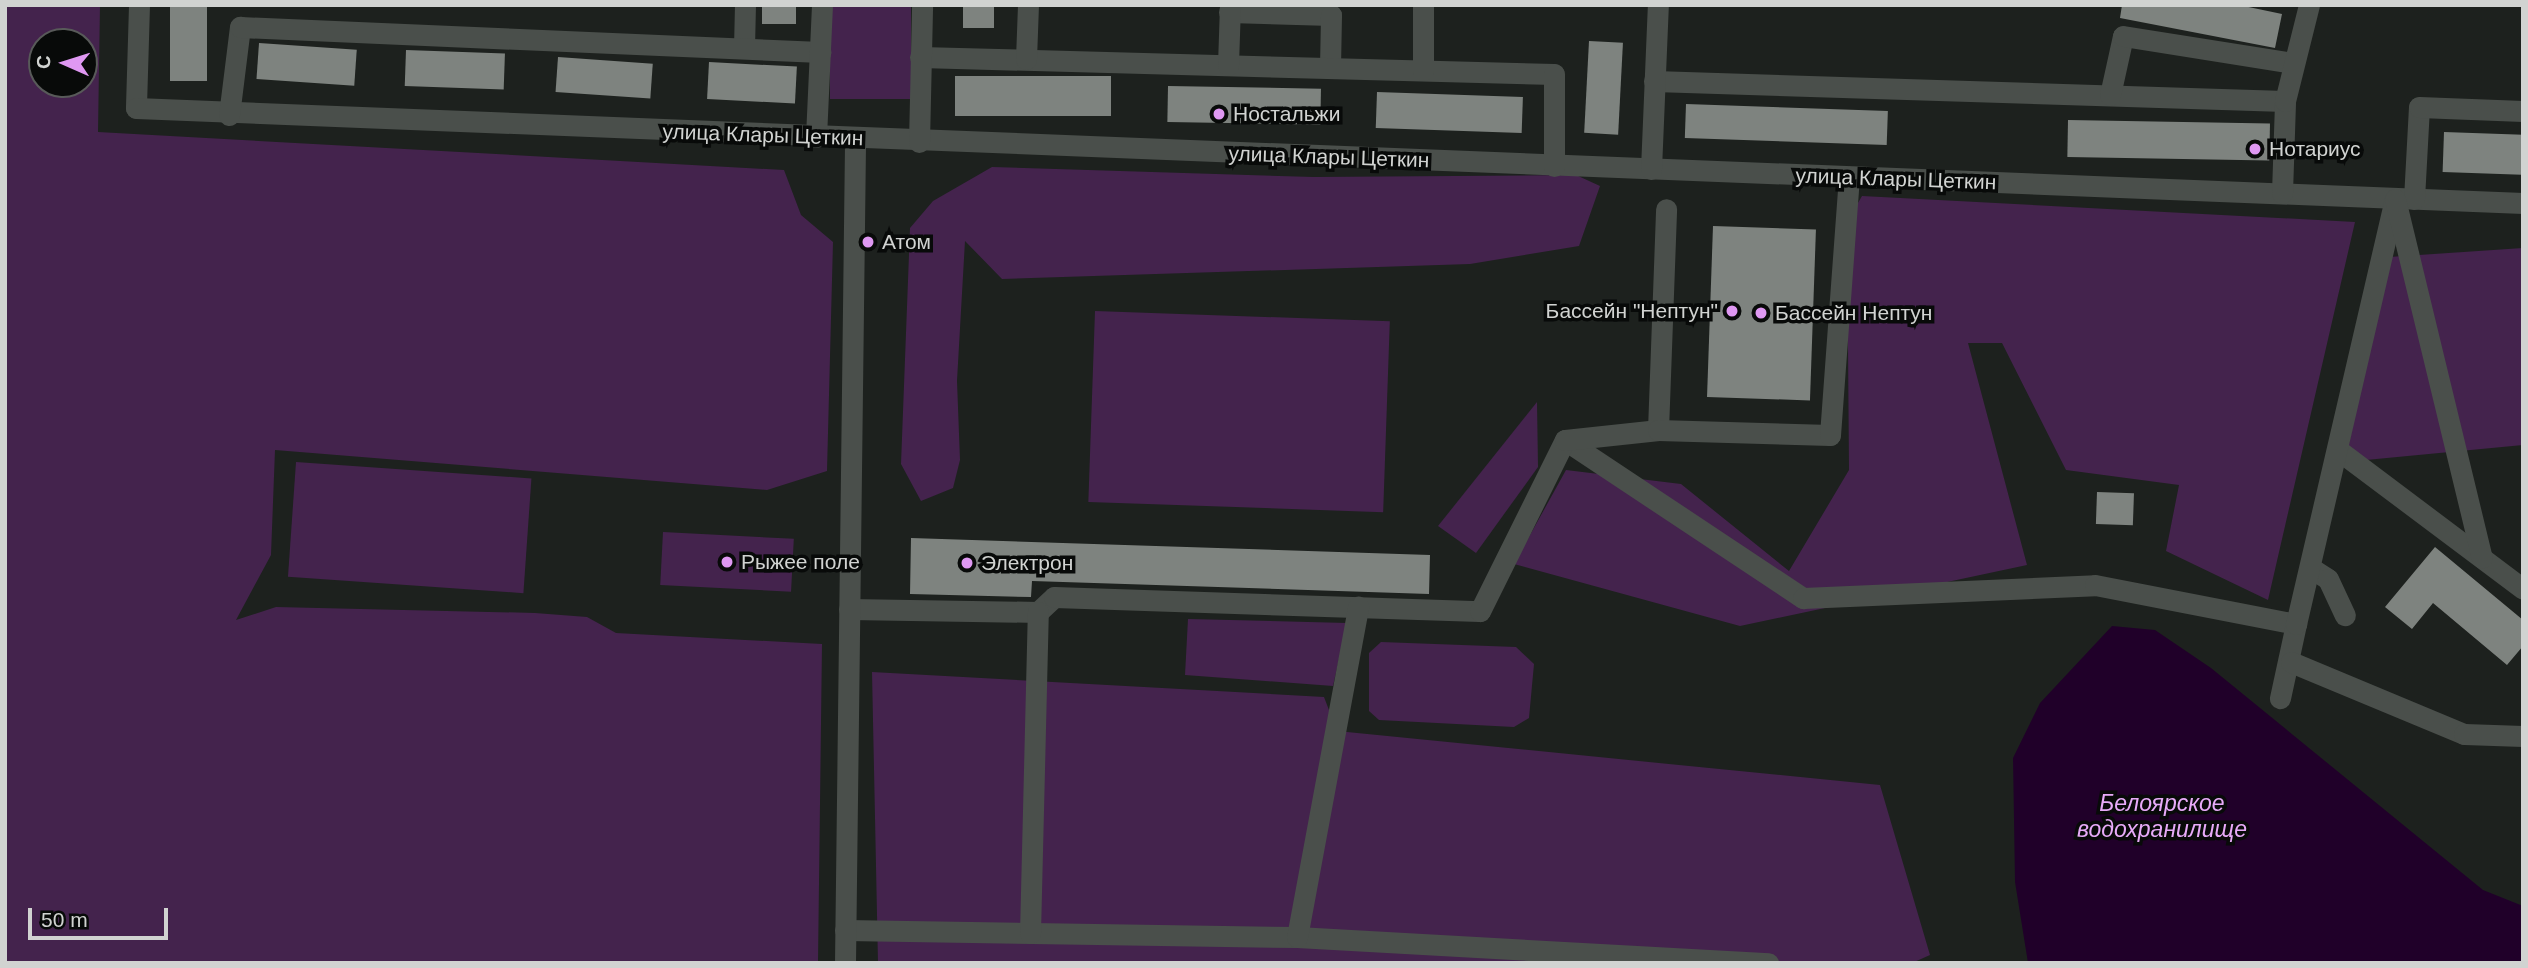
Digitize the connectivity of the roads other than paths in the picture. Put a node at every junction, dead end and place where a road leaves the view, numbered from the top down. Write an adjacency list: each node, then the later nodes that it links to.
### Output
1 (139, 5): 22 (street, улица Клары Цеткин)
2 (745, 5): 10 (street)
3 (822, 5): 11 (street)
4 (922, 5): 12 (street)
5 (1028, 5): 13 (street)
6 (1423, 5): 17 (street)
7 (1658, 5): 18 (street)
8 (2309, 5): 14 (street)
9 (1230, 9): 15 (street); 16 (street)
10 (744, 48): 11 (street); 22 (street)
11 (820, 52): 23 (street)
12 (920, 57): 13 (street); 25 (street)
13 (1026, 59): 15 (street)
14 (2294, 64): 19 (street); 20 (street)
15 (1228, 65): 16 (street)
16 (1330, 68): 17 (street)
17 (1423, 71): 26 (street)
18 (1654, 81): 19 (street); 27 (street)
19 (2110, 95): 20 (street)
20 (2285, 100): 29 (street)
21 (2523, 111): 30 (street)
22 (229, 115): 23 (street, улица Клары Цеткин)
23 (816, 137): 24 (street, улица Клары Цеткин)
24 (855, 139): 25 (street, улица Клары Цеткин); 40 (street)
25 (919, 142): 26 (street, улица Клары Цеткин)
26 (1554, 166): 27 (street, улица Клары Цеткин)
27 (1651, 169): 28 (street, улица Клары Цеткин)
28 (1849, 177): 29 (street, улица Клары Цеткин); 33 (street)
29 (2282, 193): 30 (street, улица Клары Цеткин)
30 (2405, 199): 31 (street, улица Клары Цеткин); 35 (street); 36 (street)
31 (2523, 203)
32 (1665, 209): 33 (street)
33 (1658, 430): 34 (street)
34 (1565, 440): 39 (street); 43 (street)
35 (2338, 450): 36 (street); 37 (street)
36 (2482, 558): 38 (street)
37 (2311, 568): 42 (street); 43 (street)
38 (2523, 589)
39 (1358, 607): 41 (street); 49 (street)
40 (849, 609): 41 (street); 47 (street)
41 (1038, 612): 48 (street)
42 (2345, 615)
43 (2296, 624): 44 (street)
44 (2291, 663): 45 (street); 46 (street)
45 (2280, 698)
46 (2523, 736)
47 (845, 930): 48 (street); 50 (street)
48 (1030, 933): 49 (street)
49 (1297, 937): 51 (street)
50 (845, 963)
51 (1768, 963)

